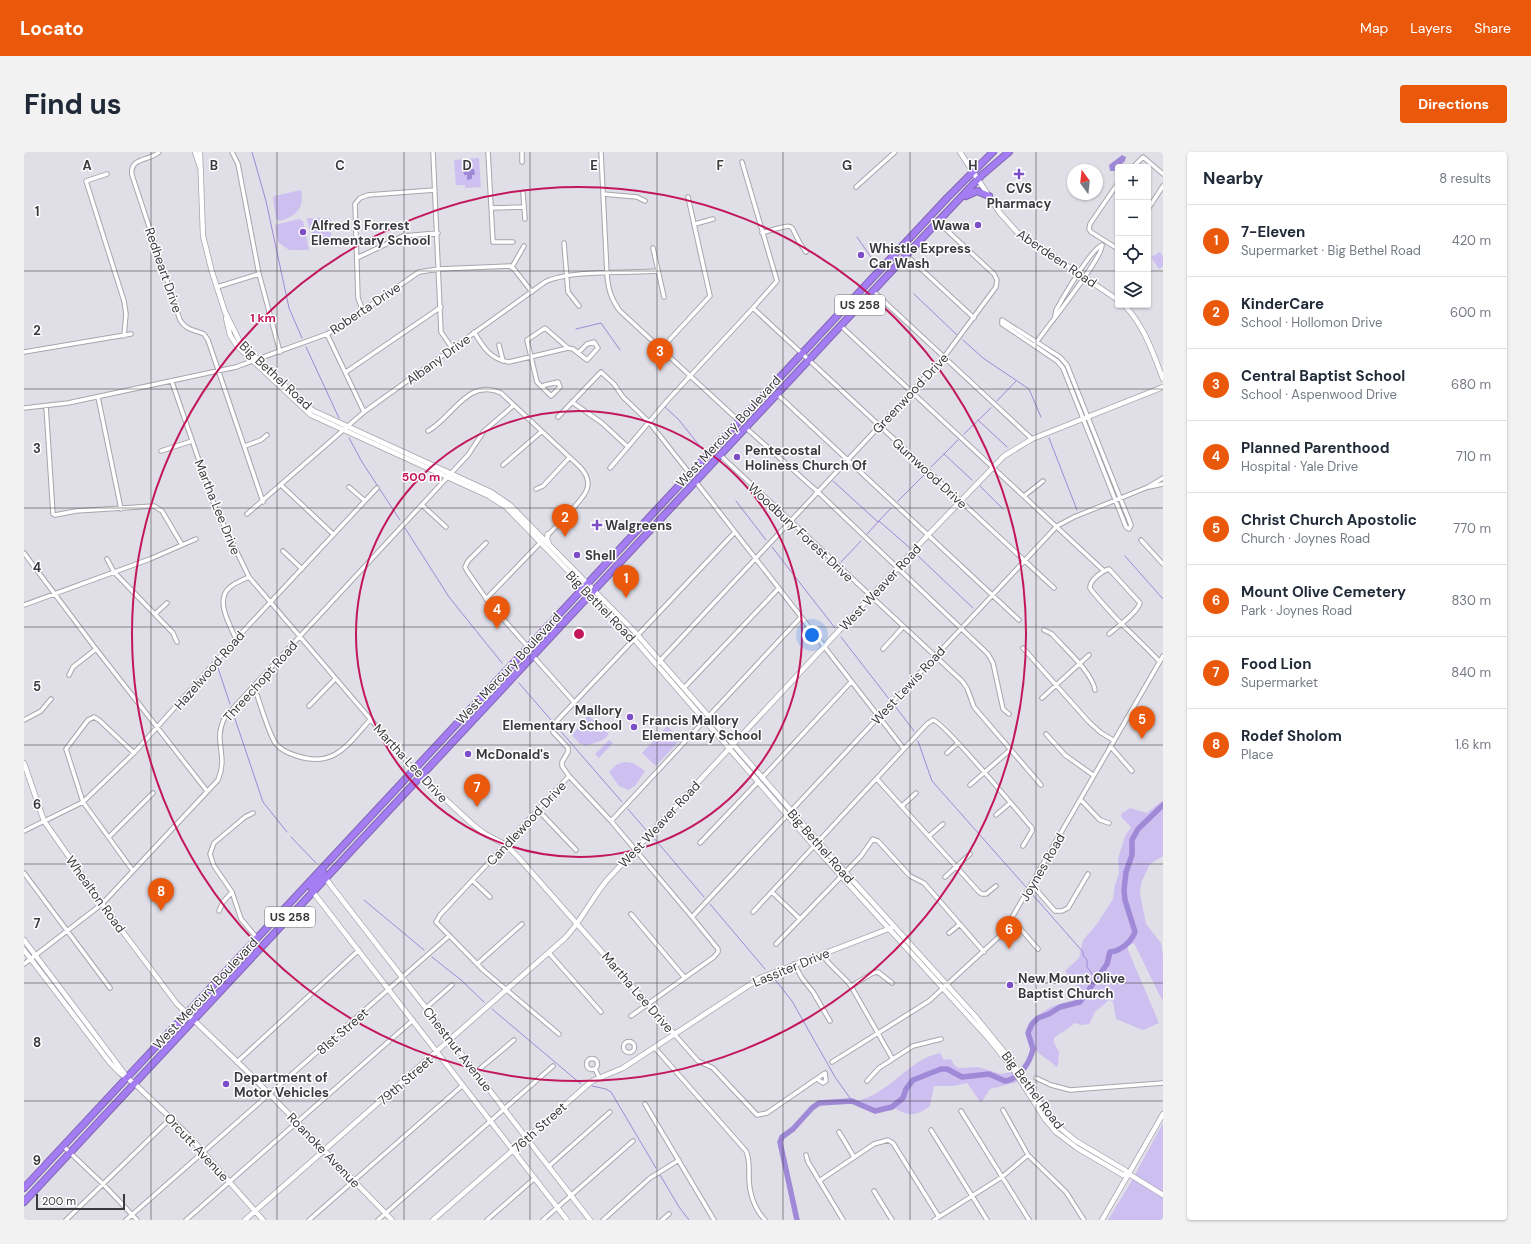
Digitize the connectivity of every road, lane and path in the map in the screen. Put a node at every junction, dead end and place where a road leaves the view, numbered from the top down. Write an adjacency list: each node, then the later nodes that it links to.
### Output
1 (159, 152): 89 (street, Redheart Drive)
2 (195, 152): 16 (street, Big Bethel Road)
3 (200, 152): 16 (street, Big Bethel Road)
4 (232, 152): 52 (street)
5 (433, 152): 24 (street)
6 (488, 152): 33 (street)
7 (522, 152): 13 (street)
8 (601, 152): 26 (street)
9 (895, 152): 22 (street)
10 (960, 152): 17 (street, Aberdeen Road)
11 (993, 152): 17 (highway, West Mercury Boulevard / US 258)
12 (1009, 152): 20 (highway, West Mercury Boulevard / US 258)
13 (522, 162)
14 (742, 162): 39 (street)
15 (1135, 164): 19 (street)
16 (202, 171): 57 (street, Big Bethel Road)
17 (972, 171): 20 (street, Aberdeen Road); 83 (highway, West Mercury Boulevard / US 258)
18 (107, 174): 73 (street)
19 (1163, 174)
20 (978, 180): 27 (street, Aberdeen Road); 29 (highway, West Mercury Boulevard / US 258)
21 (1163, 186): 31 (street)
22 (856, 187)
23 (1115, 188): 42 (street)
24 (436, 190): 38 (street); 48 (street)
25 (523, 193): 32 (street)
26 (603, 194): 30 (street); 53 (street)
27 (989, 196): 29 (highway); 54 (street, Aberdeen Road)
28 (688, 197): 37 (street)
29 (961, 198): 36 (highway, West Mercury Boulevard / US 258)
30 (645, 201)
31 (1151, 204)
32 (524, 206): 33 (street); 35 (street)
33 (491, 208): 40 (street)
34 (713, 219): 37 (street)
35 (525, 220)
36 (938, 222): 47 (highway, West Mercury Boulevard / US 258); 68 (street, Greenwood Drive)
37 (695, 224): 79 (street)
38 (438, 233): 48 (street); 50 (street)
39 (762, 233): 46 (street); 64 (street)
40 (513, 242)
41 (564, 243): 55 (street)
42 (1103, 243): 45 (street); 54 (street); 56 (street)
43 (524, 246): 49 (street)
44 (653, 248): 51 (street)
45 (1115, 248)
46 (806, 252)
47 (906, 255): 58 (highway, West Mercury Boulevard / US 258); 68 (street)
48 (357, 258): 66 (street)
49 (512, 267): 50 (street, Roberta Drive); 59 (street)
50 (439, 269): 63 (street); 66 (street, Roberta Drive)
51 (658, 271): 53 (street, Albany Drive); 60 (street)
52 (259, 274): 57 (street); 81 (street)
53 (607, 274): 55 (street, Albany Drive); 79 (street)
54 (1079, 274): 56 (street, Aberdeen Road); 67 (street)
55 (566, 276): 59 (street, Albany Drive); 62 (street)
56 (1084, 277): 61 (street, Aberdeen Road); 67 (street)
57 (217, 287): 87 (street, Big Bethel Road)
58 (873, 291): 69 (highway, West Mercury Boulevard / US 258); 85 (street)
59 (532, 292): 70 (street, Albany Drive)
60 (664, 297)
61 (1115, 298)
62 (579, 306)
63 (441, 307): 77 (street); 90 (street)
64 (753, 308): 83 (street, Gumwood Drive); 91 (street)
65 (1127, 308): 92 (street)
66 (363, 311): 72 (street, Roberta Drive)
67 (1055, 316): 74 (street)
68 (974, 318): 85 (street, Greenwood Drive)
69 (841, 326): 86 (highway, West Mercury Boulevard / US 258); 96 (street)
70 (474, 332): 77 (street, Albany Drive); 88 (street)
71 (131, 334): 73 (street)
72 (327, 334): 81 (street, Roberta Drive); 90 (street)
73 (124, 336): 80 (street)
74 (1037, 341): 76 (street); 76 (street); 105 (street)
75 (499, 345): 88 (street)
76 (1034, 345): 105 (street)
77 (452, 348): 103 (street, Albany Drive)
78 (568, 348): 82 (street); 84 (street); 84 (street)
79 (661, 349): 91 (street)
80 (24, 352)
81 (280, 352): 87 (street, Roberta Drive)
82 (578, 353): 82 (street)
83 (802, 354): 86 (street, Gumwood Drive); 106 (highway, West Mercury Boulevard / US 258)
84 (531, 357): 88 (street); 94 (street)
85 (944, 357): 96 (street, Greenwood Drive); 114 (street)
86 (809, 360): 97 (highway, West Mercury Boulevard / US 258); 108 (street, Gumwood Drive)
87 (256, 361): 89 (street, Roberta Drive); 109 (street, Big Bethel Road)
88 (503, 361)
89 (219, 371): 93 (street, Roberta Drive); 116 (street, Redheart Drive)
90 (346, 372): 103 (street)
91 (690, 376): 106 (street); 107 (street)
92 (1163, 379)
93 (172, 382): 98 (street, Roberta Drive); 115 (street, Martha Lee Drive)
94 (542, 387): 94 (street)
95 (1163, 387): 105 (street, West Weaver Road)
96 (912, 391): 108 (street, Greenwood Drive); 123 (street)
97 (777, 394): 110 (highway, West Mercury Boulevard / US 258); 121 (street)
98 (98, 397): 100 (street, Roberta Drive); 144 (street)
99 (572, 402): 104 (street); 107 (street); 117 (street)
100 (46, 406): 102 (street, Roberta Drive); 144 (street)
101 (513, 406): 111 (street); 112 (street); 126 (street, Threechopt Road)
102 (24, 408)
103 (364, 412): 109 (street, Albany Drive)
104 (558, 417)
105 (1085, 419): 114 (street, West Weaver Road); 138 (street); 139 (street)
106 (739, 421): 125 (highway, West Mercury Boulevard / US 258)
107 (649, 422): 117 (street); 125 (street)
108 (880, 426): 121 (street, Greenwood Drive); 142 (street, Gumwood Drive)
109 (345, 428): 126 (street, Big Bethel Road); 131 (street, Albany Drive)
110 (746, 428): 119 (highway, West Mercury Boulevard / US 258); 136 (street)
111 (428, 432)
112 (541, 432): 120 (street); 122 (street)
113 (267, 434): 116 (street)
114 (1032, 440): 123 (street, West Weaver Road)
115 (192, 441): 118 (street); 169 (street, Martha Lee Drive)
116 (245, 446): 141 (street, Redheart Drive)
117 (628, 447): 124 (street)
118 (161, 451)
119 (720, 456): 129 (highway, West Mercury Boulevard / US 258); 146 (street, Woodbury Forest Drive)
120 (569, 458): 135 (street); 151 (street)
121 (848, 460): 136 (street, Greenwood Drive); 152 (street)
122 (504, 465)
123 (993, 467): 137 (street); 142 (street, West Weaver Road)
124 (610, 468)
125 (690, 474): 170 (highway, West Mercury Boulevard / US 258)
126 (450, 475): 143 (street, Threechopt Road); 155 (street, Big Bethel Road)
127 (1163, 478): 133 (street, West Lewis Road)
128 (1043, 481): 137 (street)
129 (696, 482): 149 (street); 173 (highway, West Mercury Boulevard / US 258)
130 (1163, 484): 133 (street, West Lewis Road)
131 (281, 486): 141 (street, Albany Drive); 150 (street)
132 (350, 487): 140 (street)
133 (1148, 487): 138 (street, West Lewis Road)
134 (377, 488): 140 (street, Hazelwood Road)
135 (536, 489)
136 (818, 492): 146 (street, Greenwood Drive); 166 (street)
137 (1024, 496): 147 (street)
138 (1120, 498): 139 (street, West Lewis Road); 139 (street)
139 (1115, 500): 147 (street, West Lewis Road)
140 (364, 501): 150 (street, Hazelwood Road)
141 (263, 502): 145 (street, Albany Drive)
142 (961, 502): 152 (street, West Weaver Road); 163 (street, Gumwood Drive)
143 (422, 505): 148 (street); 190 (street, Threechopt Road)
144 (121, 509): 157 (street)
145 (247, 514)
146 (790, 522): 161 (street, Greenwood Drive); 176 (street, Woodbury Forest Drive)
147 (1057, 526): 163 (street, West Lewis Road); 167 (street)
148 (446, 527)
149 (735, 532): 161 (street); 189 (street, Candlewood Drive)
150 (333, 534): 165 (street, Hazelwood Road)
151 (548, 534): 155 (street); 158 (street)
152 (928, 535): 166 (street, West Weaver Road); 175 (street)
153 (196, 539): 157 (street)
154 (1141, 540): 164 (street)
155 (542, 541): 158 (street, Big Bethel Road); 170 (street, Big Bethel Road); 177 (street)
156 (486, 542): 177 (street)
157 (182, 545): 168 (street)
158 (551, 547): 170 (street, Big Bethel Road)
159 (283, 551): 165 (street)
160 (24, 553): 174 (street)
161 (756, 558): 171 (street); 203 (street, Greenwood Drive)
162 (107, 559): 168 (street)
163 (1024, 561): 172 (street, Gumwood Drive); 175 (street, West Lewis Road)
164 (1163, 563)
165 (302, 569): 179 (street, Hazelwood Road)
166 (898, 569): 176 (street, West Weaver Road); 186 (street)
167 (1104, 571): 184 (street); 184 (street)
168 (114, 572): 174 (street); 181 (street)
169 (249, 577): 179 (street, Martha Lee Drive); 191 (street)
170 (585, 586): 173 (street, Big Bethel Road); 194 (highway, West Mercury Boulevard / US 258)
171 (779, 588): 182 (street); 212 (street)
172 (1054, 588)
173 (593, 593): 189 (street, Big Bethel Road); 192 (street, Big Bethel Road); 200 (highway, West Mercury Boulevard / US 258)
174 (54, 594): 180 (street); 197 (street)
175 (993, 595): 183 (street); 186 (street, West Lewis Road)
176 (872, 597): 185 (street, Woodbury Forest Drive); 195 (street, West Weaver Road)
177 (486, 599): 194 (street)
178 (167, 603): 181 (street)
179 (270, 603): 190 (street, Martha Lee Drive); 191 (street, Hazelwood Road)
180 (24, 605)
181 (155, 614): 193 (street)
182 (801, 617): 195 (street); 219 (street)
183 (1019, 620)
184 (1121, 623): 188 (street); 204 (street)
185 (903, 627): 198 (street); 202 (street, Woodbury Forest Drive)
186 (962, 628): 202 (street, West Lewis Road); 218 (street)
187 (1044, 630): 205 (street)
188 (1109, 634)
189 (638, 635): 192 (street, Candlewood Drive); 203 (street, Big Bethel Road)
190 (300, 637): 208 (street, Martha Lee Drive); 211 (street, Threechopt Road)
191 (236, 639): 224 (street, Hazelwood Road)
192 (634, 639): 206 (street, Big Bethel Road); 216 (street, Candlewood Drive)
193 (177, 642)
194 (528, 647): 236 (highway, West Mercury Boulevard / US 258)
195 (824, 647): 209 (street); 228 (street, West Weaver Road)
196 (1023, 648): 210 (street)
197 (96, 649): 207 (street); 224 (street)
198 (883, 649)
199 (1089, 655): 205 (street)
200 (533, 656): 216 (street); 241 (highway, West Mercury Boulevard / US 258)
201 (1163, 656): 204 (street, Joynes Road)
202 (935, 657): 220 (street, West Lewis Road); 232 (street, Woodbury Forest Drive)
203 (660, 661): 206 (street, Greenwood Drive); 212 (street, Big Bethel Road)
204 (1159, 661): 226 (street, Joynes Road)
205 (1079, 664): 210 (street); 213 (street)
206 (656, 665): 223 (street, Big Bethel Road)
207 (69, 675)
208 (335, 679): 217 (street); 222 (street, Martha Lee Drive)
209 (851, 682): 220 (street); 242 (street)
210 (1056, 685): 214 (street); 226 (street)
211 (254, 686): 222 (street); 247 (street, Threechopt Road)
212 (684, 688): 219 (street, Big Bethel Road)
213 (1095, 690)
214 (1042, 698)
215 (51, 700): 221 (street)
216 (574, 702): 240 (street, Candlewood Drive)
217 (309, 706)
218 (1009, 714)
219 (709, 717): 223 (street); 228 (street, Big Bethel Road)
220 (878, 717): 231 (street); 256 (street, West Lewis Road)
221 (24, 720)
222 (370, 720): 236 (street, Martha Lee Drive)
223 (705, 721): 230 (street, Big Bethel Road); 259 (street)
224 (158, 728): 233 (street, Hazelwood Road); 247 (street)
225 (1046, 734): 239 (street)
226 (1113, 740): 229 (street, Joynes Road)
227 (958, 743): 231 (street); 234 (street); 238 (street)
228 (733, 745): 230 (street, West Weaver Road); 242 (street, Big Bethel Road)
229 (1110, 746): 237 (street); 239 (street, Joynes Road)
230 (730, 749): 244 (street, Big Bethel Road); 271 (street, West Weaver Road)
231 (904, 749): 243 (street)
232 (1010, 750): 238 (street); 246 (street, Woodbury Forest Drive)
233 (134, 753): 251 (street, Hazelwood Road); 251 (street)
234 (947, 753)
235 (24, 763): 258 (street, Whealton Road)
236 (414, 769): 241 (street, Martha Lee Drive); 273 (highway, West Mercury Boulevard / US 258)
237 (1132, 771)
238 (984, 774): 245 (street); 252 (street)
239 (1092, 775): 250 (street, Joynes Road)
240 (569, 776): 254 (street, Candlewood Drive); 259 (street)
241 (421, 777): 267 (street, Martha Lee Drive); 280 (highway, West Mercury Boulevard / US 258)
242 (762, 778): 256 (street, Big Bethel Road)
243 (877, 779): 253 (street); 265 (street)
244 (758, 782): 256 (street, Big Bethel Road); 266 (street)
245 (970, 785)
246 (1041, 785)
247 (207, 791): 275 (street, Threechopt Road)
248 (153, 793): 264 (street)
249 (916, 793): 253 (street)
250 (1080, 799): 260 (street); 282 (street, Joynes Road)
251 (83, 802): 258 (street, Hazelwood Road); 264 (street)
252 (1010, 803): 257 (street); 269 (street)
253 (902, 806): 263 (street)
254 (538, 810): 267 (street, Candlewood Drive); 270 (street)
255 (253, 813): 285 (street)
256 (789, 814): 265 (street, Big Bethel Road); 268 (street, Big Bethel Road); 294 (street, West Lewis Road)
257 (996, 815)
258 (44, 821): 262 (street, Hazelwood Road); 289 (street, Whealton Road)
259 (611, 821): 271 (street)
260 (1109, 823)
261 (943, 824): 263 (street)
262 (24, 831)
263 (928, 836): 274 (street)
264 (109, 837): 275 (street)
265 (818, 842): 268 (street); 277 (street, Big Bethel Road)
266 (700, 843)
267 (506, 844): 281 (street, Candlewood Drive); 298 (street, Martha Lee Drive)
268 (814, 846): 277 (street, Big Bethel Road); 287 (street)
269 (1023, 846)
270 (576, 850)
271 (635, 850): 294 (street); 298 (street, West Weaver Road)
272 (970, 854): 274 (street)
273 (325, 865): 284 (highway, West Mercury Boulevard / US 258); 286 (highway)
274 (956, 867): 279 (street); 283 (street)
275 (134, 871): 289 (street, Threechopt Road)
276 (24, 873): 301 (street)
277 (842, 874): 295 (street); 299 (street); 300 (street, Big Bethel Road)
278 (1088, 874): 282 (street)
279 (945, 877)
280 (326, 879): 286 (highway, West Mercury Boulevard / US 258); 319 (street, Chestnut Avenue)
281 (473, 881): 288 (street); 303 (street, Candlewood Drive)
282 (1032, 885): 296 (street, Joynes Road)
283 (996, 886)
284 (303, 888): 293 (highway); 304 (highway, West Mercury Boulevard / US 258)
285 (232, 892): 290 (street); 304 (street)
286 (313, 892): 293 (highway, West Mercury Boulevard / US 258); 310 (street, Chestnut Avenue)
287 (772, 892): 291 (street); 295 (street)
288 (490, 897)
289 (102, 904): 301 (street, Threechopt Road); 331 (street, Whealton Road)
290 (219, 911)
291 (753, 912)
292 (631, 914): 320 (street)
293 (291, 916): 334 (highway, West Mercury Boulevard / US 258)
294 (692, 917): 320 (street)
295 (800, 919): 307 (street)
296 (1012, 919): 308 (street); 311 (street, Joynes Road)
297 (522, 924): 317 (street)
298 (578, 924): 305 (street, West Weaver Road); 328 (street, Martha Lee Drive)
299 (960, 924): 302 (street); 311 (street)
300 (892, 928): 313 (street, Lassiter Drive); 324 (street, Big Bethel Road)
301 (67, 931): 314 (street, Threechopt Road); 325 (street)
302 (949, 933)
303 (449, 936): 317 (street, Candlewood Drive); 319 (street, 81st Street)
304 (257, 938): 331 (highway, West Mercury Boulevard / US 258)
305 (564, 939): 312 (street, 79th Street)
306 (24, 940): 314 (street, Orcutt Avenue)
307 (776, 944)
308 (1038, 949)
309 (24, 950): 315 (street, Orcutt Avenue)
310 (358, 950): 326 (street, Chestnut Avenue); 349 (street)
311 (984, 952): 324 (street, Joynes Road)
312 (549, 953): 327 (street, 79th Street); 330 (street)
313 (822, 954): 318 (street, Lassiter Drive); 323 (street)
314 (35, 955): 315 (street, Threechopt Road); 337 (street, Orcutt Avenue)
315 (31, 959): 316 (street, Threechopt Road); 336 (street, Orcutt Avenue)
316 (24, 964)
317 (477, 964): 327 (street, Candlewood Drive)
318 (794, 964): 335 (street); 340 (street, Lassiter Drive)
319 (403, 977): 326 (street, 81st Street); 329 (street, Chestnut Avenue)
320 (685, 978): 328 (street)
321 (892, 983): 323 (street)
322 (452, 985): 329 (street)
323 (851, 986): 339 (street)
324 (946, 987): 339 (street, Joynes Road); 386 (street, Big Bethel Road)
325 (110, 988)
326 (388, 990): 333 (street, Chestnut Avenue); 362 (street, 81st Street)
327 (507, 990): 338 (street, Candlewood Drive); 342 (street, 79th Street)
328 (648, 1004): 332 (street); 340 (street, Martha Lee Drive)
329 (426, 1008): 342 (street, Chestnut Avenue)
330 (601, 1012)
331 (186, 1014): 334 (street, Roanoke Avenue); 354 (highway, West Mercury Boulevard / US 258)
332 (631, 1016)
333 (413, 1020): 345 (street, Chestnut Avenue); 371 (street)
334 (193, 1021): 349 (street, Roanoke Avenue); 360 (highway, West Mercury Boulevard / US 258)
335 (830, 1022)
336 (80, 1026): 337 (street); 354 (street, Orcutt Avenue)
337 (93, 1034): 354 (street, Orcutt Avenue)
338 (559, 1034)
339 (878, 1034): 347 (street); 350 (street, Joynes Road)
340 (675, 1035): 344 (street, Lassiter Drive); 357 (street, Martha Lee Drive)
341 (941, 1039): 347 (street)
342 (451, 1040): 345 (street, 79th Street); 353 (street, Chestnut Avenue)
343 (514, 1040): 353 (street)
344 (655, 1048): 348 (street, 76th Street); 422 (street)
345 (437, 1052): 361 (street, Chestnut Avenue); 377 (street, 79th Street)
346 (633, 1052): 348 (street)
347 (892, 1058): 358 (street)
348 (637, 1059): 355 (street, 76th Street)
349 (237, 1062): 362 (street, Roanoke Avenue)
350 (832, 1062)
351 (552, 1066): 364 (street)
352 (595, 1069): 355 (street)
353 (476, 1072): 364 (street, Chestnut Avenue)
354 (127, 1077): 360 (street, Orcutt Avenue); 376 (highway, West Mercury Boulevard / US 258)
355 (599, 1078): 374 (street, 76th Street)
356 (1036, 1078): 359 (street)
357 (816, 1079): 357 (street, Martha Lee Drive)
358 (867, 1081)
359 (1163, 1083)
360 (135, 1084): 369 (street, Orcutt Avenue); 379 (highway, West Mercury Boulevard / US 258)
361 (463, 1085): 370 (street, Chestnut Avenue); 389 (street)
362 (270, 1094): 371 (street, Roanoke Avenue); 380 (street, 81st Street)
363 (645, 1104): 384 (street)
364 (504, 1109): 370 (street); 374 (street, Chestnut Avenue)
365 (1002, 1110): 382 (street)
366 (962, 1111): 387 (street)
367 (610, 1112): 385 (street)
368 (1163, 1114): 386 (street)
369 (171, 1118): 380 (street, Orcutt Avenue); 392 (street)
370 (491, 1121): 378 (street, Chestnut Avenue); 401 (street)
371 (297, 1122): 377 (street, Roanoke Avenue); 391 (street)
372 (931, 1130): 397 (street)
373 (839, 1132): 383 (street)
374 (527, 1138): 378 (street, 76th Street); 385 (street, Chestnut Avenue)
375 (633, 1141): 395 (street)
376 (63, 1146): 379 (street); 393 (highway, West Mercury Boulevard / US 258)
377 (324, 1150): 389 (street, Roanoke Avenue); 400 (street, 79th Street)
378 (513, 1150): 388 (street, Chestnut Avenue); 414 (street, 76th Street)
379 (70, 1152): 392 (street); 398 (highway, West Mercury Boulevard / US 258)
380 (203, 1152): 391 (street, Orcutt Avenue); 402 (street, 81st Street)
381 (806, 1155): 390 (street)
382 (1028, 1155): 387 (street); 428 (street)
383 (854, 1157): 390 (street); 404 (street)
384 (679, 1160): 419 (street); 421 (street)
385 (549, 1166): 395 (street, Chestnut Avenue)
386 (1129, 1174): 396 (street, Big Bethel Road); 429 (street)
387 (1002, 1177): 397 (street); 427 (street)
388 (535, 1178): 399 (street, Chestnut Avenue); 415 (street)
389 (354, 1181): 401 (street, Roanoke Avenue); 411 (street)
390 (819, 1181): 423 (street)
391 (229, 1182): 400 (street, Orcutt Avenue); 408 (street)
392 (104, 1184): 402 (street); 405 (street)
393 (24, 1188)
394 (874, 1191): 424 (street)
395 (571, 1195): 399 (street); 418 (street, Chestnut Avenue)
396 (1163, 1195)
397 (972, 1196): 404 (street); 426 (street)
398 (24, 1202)
399 (558, 1207): 416 (street); 417 (street, Chestnut Avenue)
400 (255, 1211): 409 (street, 79th Street); 410 (street, Orcutt Avenue)
401 (385, 1213): 412 (street); 413 (street, Roanoke Avenue)
402 (132, 1214): 406 (street, 81st Street); 407 (street)
403 (669, 1214): 420 (street)
404 (939, 1217): 425 (street)
405 (66, 1220)
406 (126, 1220)
407 (137, 1220)
408 (186, 1220)
409 (245, 1220)
410 (263, 1220)
411 (309, 1220)
412 (378, 1220)
413 (392, 1220)
414 (434, 1220)
415 (487, 1220)
416 (543, 1220)
417 (567, 1220)
418 (590, 1220)
419 (602, 1220)
420 (662, 1220)
421 (714, 1220)
422 (765, 1220)
423 (843, 1220)
424 (892, 1220)
425 (934, 1220)
426 (986, 1220)
427 (1029, 1220)
428 (1084, 1220)
429 (1102, 1220)

